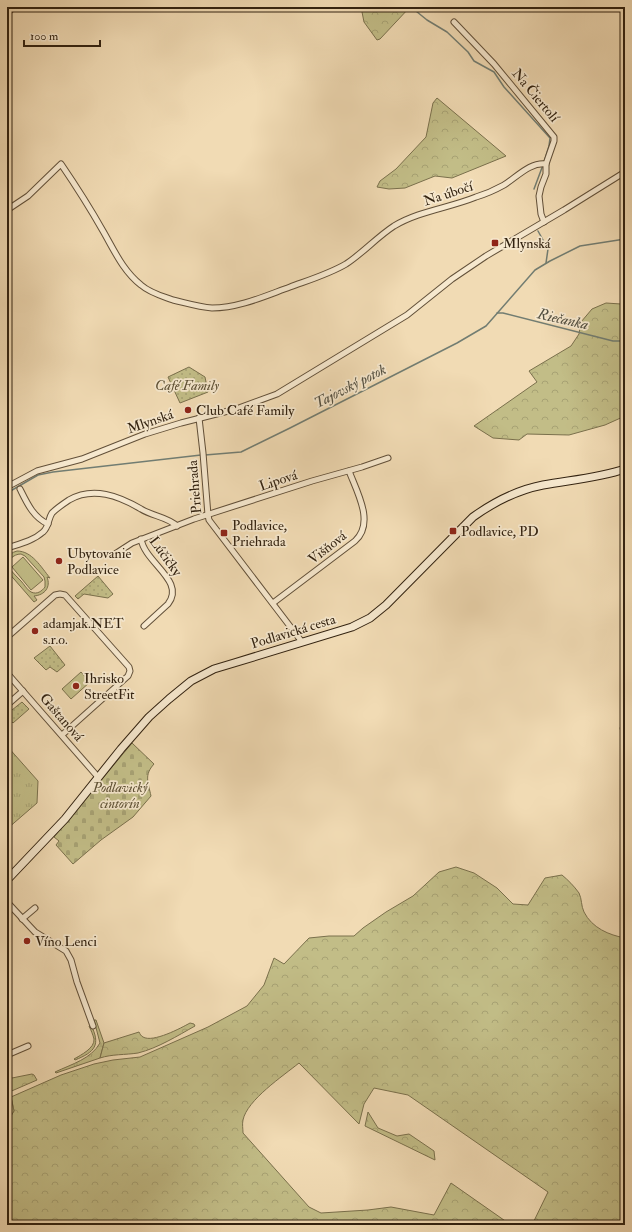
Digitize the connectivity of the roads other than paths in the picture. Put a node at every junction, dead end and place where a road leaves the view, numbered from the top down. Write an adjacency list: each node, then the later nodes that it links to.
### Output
1 (14, 7): 2 (street)
2 (7, 12)
3 (454, 22): 4 (street, Na Čiertolí)
4 (544, 164): 6 (street, Na úbočí); 7 (street, Na Čiertolí)
5 (625, 172): 7 (street, Mlynská)
6 (7, 210)
7 (544, 222): 8 (street, Mlynská)
8 (199, 418): 12 (street, Mlynská); 14 (street, Priehrada)
9 (388, 458): 11 (street, Lipová)
10 (625, 469): 23 (main road, Podlavická cesta)
11 (349, 471): 14 (street, Lipová); 20 (street, Višňová)
12 (7, 487)
13 (20, 489): 15 (street)
14 (208, 515): 16 (street, Lipová); 20 (street, Priehrada)
15 (48, 524): 16 (street); 18 (street)
16 (177, 526): 17 (street, Lipová)
17 (141, 540): 19 (street, Lúčičky); 21 (street, Lúčičky)
18 (7, 548)
19 (115, 554)
20 (273, 603): 23 (street, Priehrada)
21 (144, 626)
22 (7, 637): 27 (street)
23 (302, 642): 28 (main road, Podlavická cesta)
24 (7, 673): 25 (street, Gaštanová)
25 (23, 691): 26 (street); 27 (street, Gaštanová)
26 (7, 705)
27 (62, 734): 28 (street, Gaštanová)
28 (98, 777): 29 (main road, Podlavická cesta)
29 (7, 880)
30 (7, 902): 32 (street)
31 (36, 908): 32 (street)
32 (22, 919): 33 (street)
33 (93, 1026)
34 (28, 1046): 35 (street)
35 (7, 1054)

